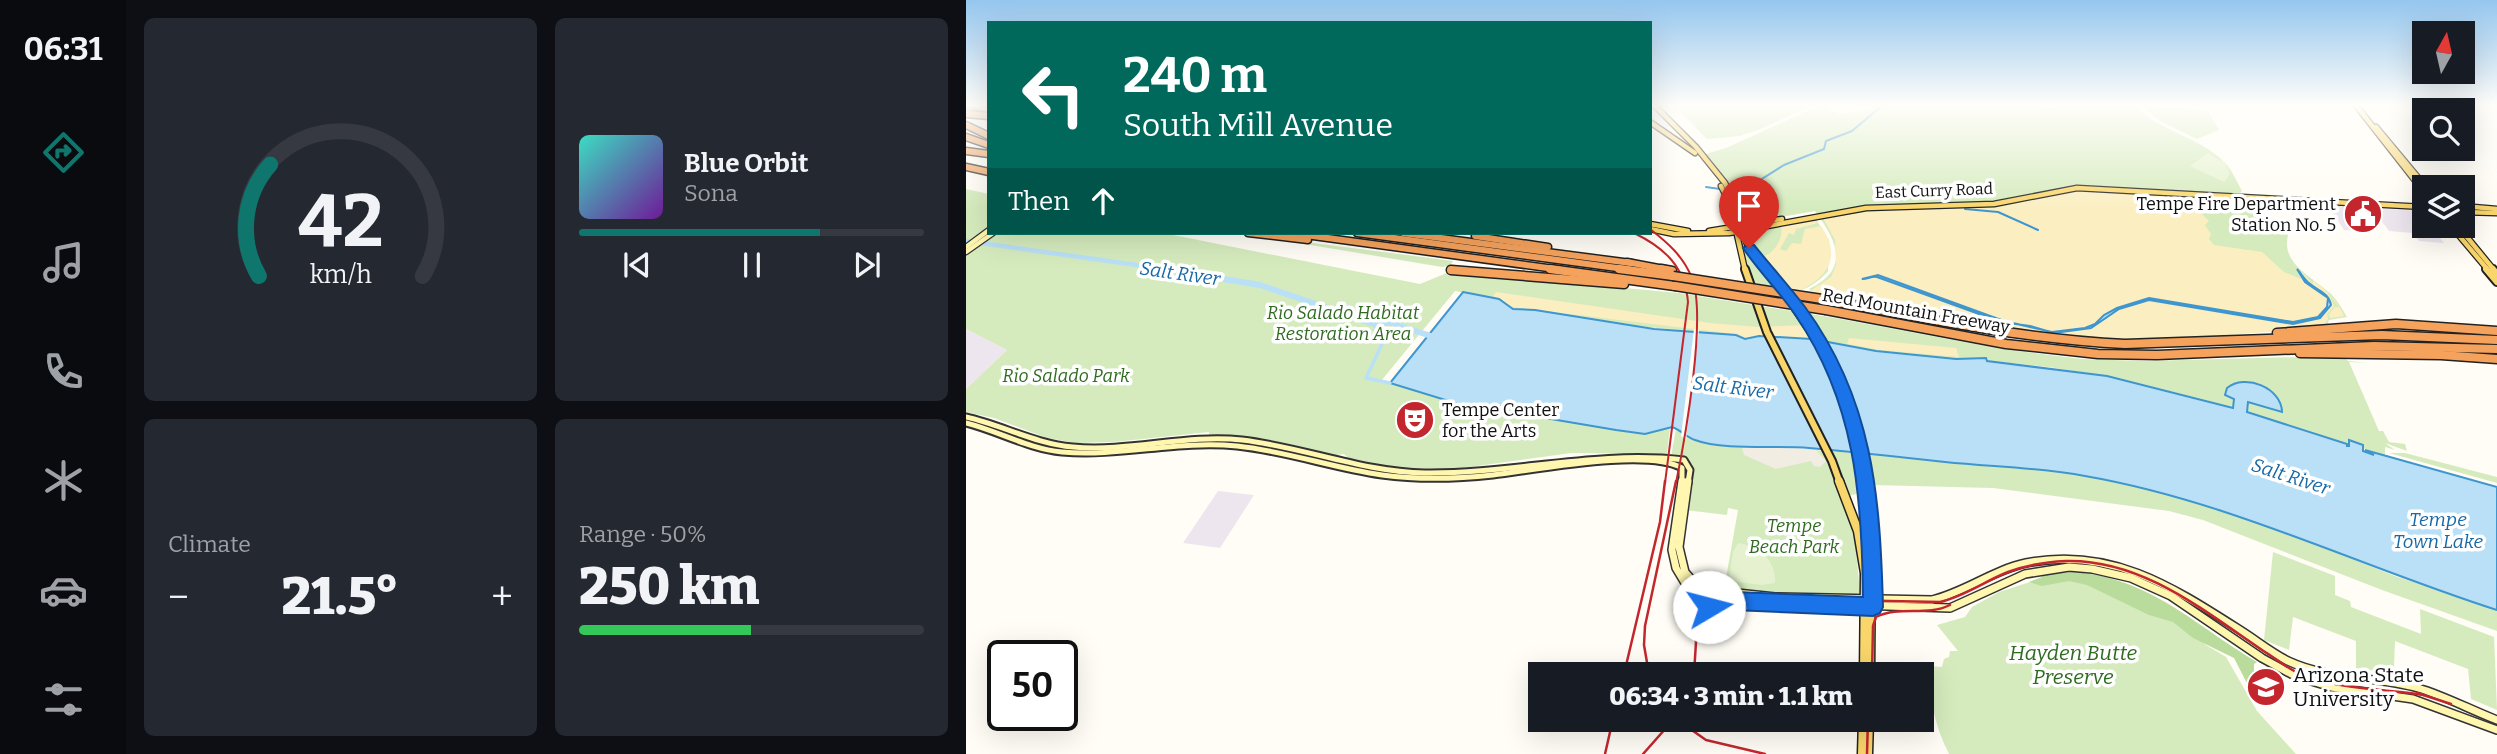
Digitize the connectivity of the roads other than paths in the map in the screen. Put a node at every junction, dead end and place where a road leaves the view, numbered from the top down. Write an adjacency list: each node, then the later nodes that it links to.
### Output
1 (1676, 139): 15 (main road)
2 (1686, 139): 15 (main road)
3 (2382, 139): 10 (main road)
4 (2386, 139): 9 (main road)
5 (966, 151): 6 (highway)
6 (987, 154)
7 (966, 168): 8 (highway)
8 (987, 172)
9 (2416, 175)
10 (2412, 177)
11 (2412, 207): 15 (main road, East Curry Road)
12 (2475, 210): 13 (main road)
13 (2497, 211)
14 (1652, 227): 15 (main road, East Curry Road)
15 (1739, 228): 48 (main road); 48 (main road, bridge)
16 (987, 234): 27 (main road)
17 (1266, 235): 26 (highway)
18 (1306, 235): 26 (highway)
19 (1372, 235): 30 (highway, Red Mountain Freeway)
20 (1418, 235): 28 (highway)
21 (1493, 235): 25 (highway)
22 (1475, 236): 25 (highway)
23 (2462, 238): 31 (main road)
24 (2467, 238): 31 (main road)
25 (1505, 240): 28 (highway)
26 (1404, 248): 33 (highway)
27 (966, 249)
28 (1631, 263): 30 (highway)
29 (1451, 270): 33 (highway)
30 (1673, 274): 35 (highway, Red Mountain Freeway, bridge)
31 (2493, 274): 32 (main road)
32 (2497, 281)
33 (1675, 288): 38 (highway, Red Mountain Freeway, bridge)
34 (2497, 331): 35 (highway)
35 (2320, 333): 36 (highway, Red Mountain Freeway)
36 (2497, 340)
37 (2497, 349): 38 (highway)
38 (2351, 350): 39 (highway)
39 (2497, 359)
40 (966, 417): 42 (main road)
41 (966, 423): 42 (main road)
42 (1027, 442): 44 (main road); 46 (main road)
43 (2144, 583): 45 (main road); 48 (main road); 51 (main road)
44 (1703, 592): 46 (main road); 47 (main road); 50 (main road)
45 (2184, 594): 48 (main road); 51 (main road); 54 (main road)
46 (1689, 597): 50 (main road)
47 (1812, 598): 48 (main road); 49 (main road)
48 (1869, 603): 49 (main road); 52 (main road); 53 (main road)
49 (1784, 605): 50 (main road)
50 (1709, 607)
51 (2200, 615): 55 (main road)
52 (1865, 662)
53 (1870, 662)
54 (2497, 720)
55 (2497, 730)
56 (1863, 732): 58 (main road)
57 (1868, 732): 59 (main road)
58 (1862, 754)
59 (1868, 754)

